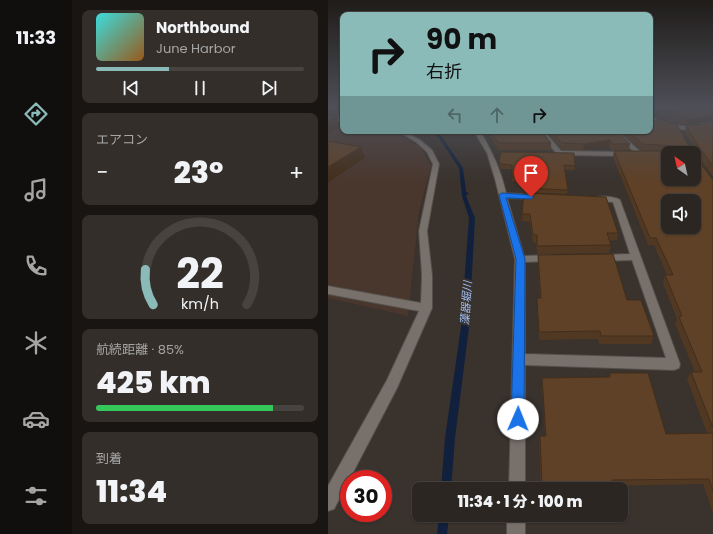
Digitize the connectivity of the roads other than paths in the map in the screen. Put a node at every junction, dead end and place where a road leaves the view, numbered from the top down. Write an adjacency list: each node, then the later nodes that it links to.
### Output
1 (405, 134): 15 (street)
2 (479, 134): 7 (street)
3 (543, 134): 6 (street)
4 (617, 134): 6 (street)
5 (552, 153): 6 (street)
6 (559, 153)
7 (502, 195): 8 (street); 13 (street)
8 (548, 197)
9 (586, 199): 10 (street)
10 (636, 257): 12 (street); 16 (street)
11 (559, 258): 13 (street)
12 (590, 258)
13 (520, 259): 16 (street)
14 (328, 290): 15 (street)
15 (426, 308): 18 (street)
16 (518, 359): 17 (street)
17 (517, 482)
18 (328, 503)
19 (516, 522): 20 (street)
20 (516, 534)

